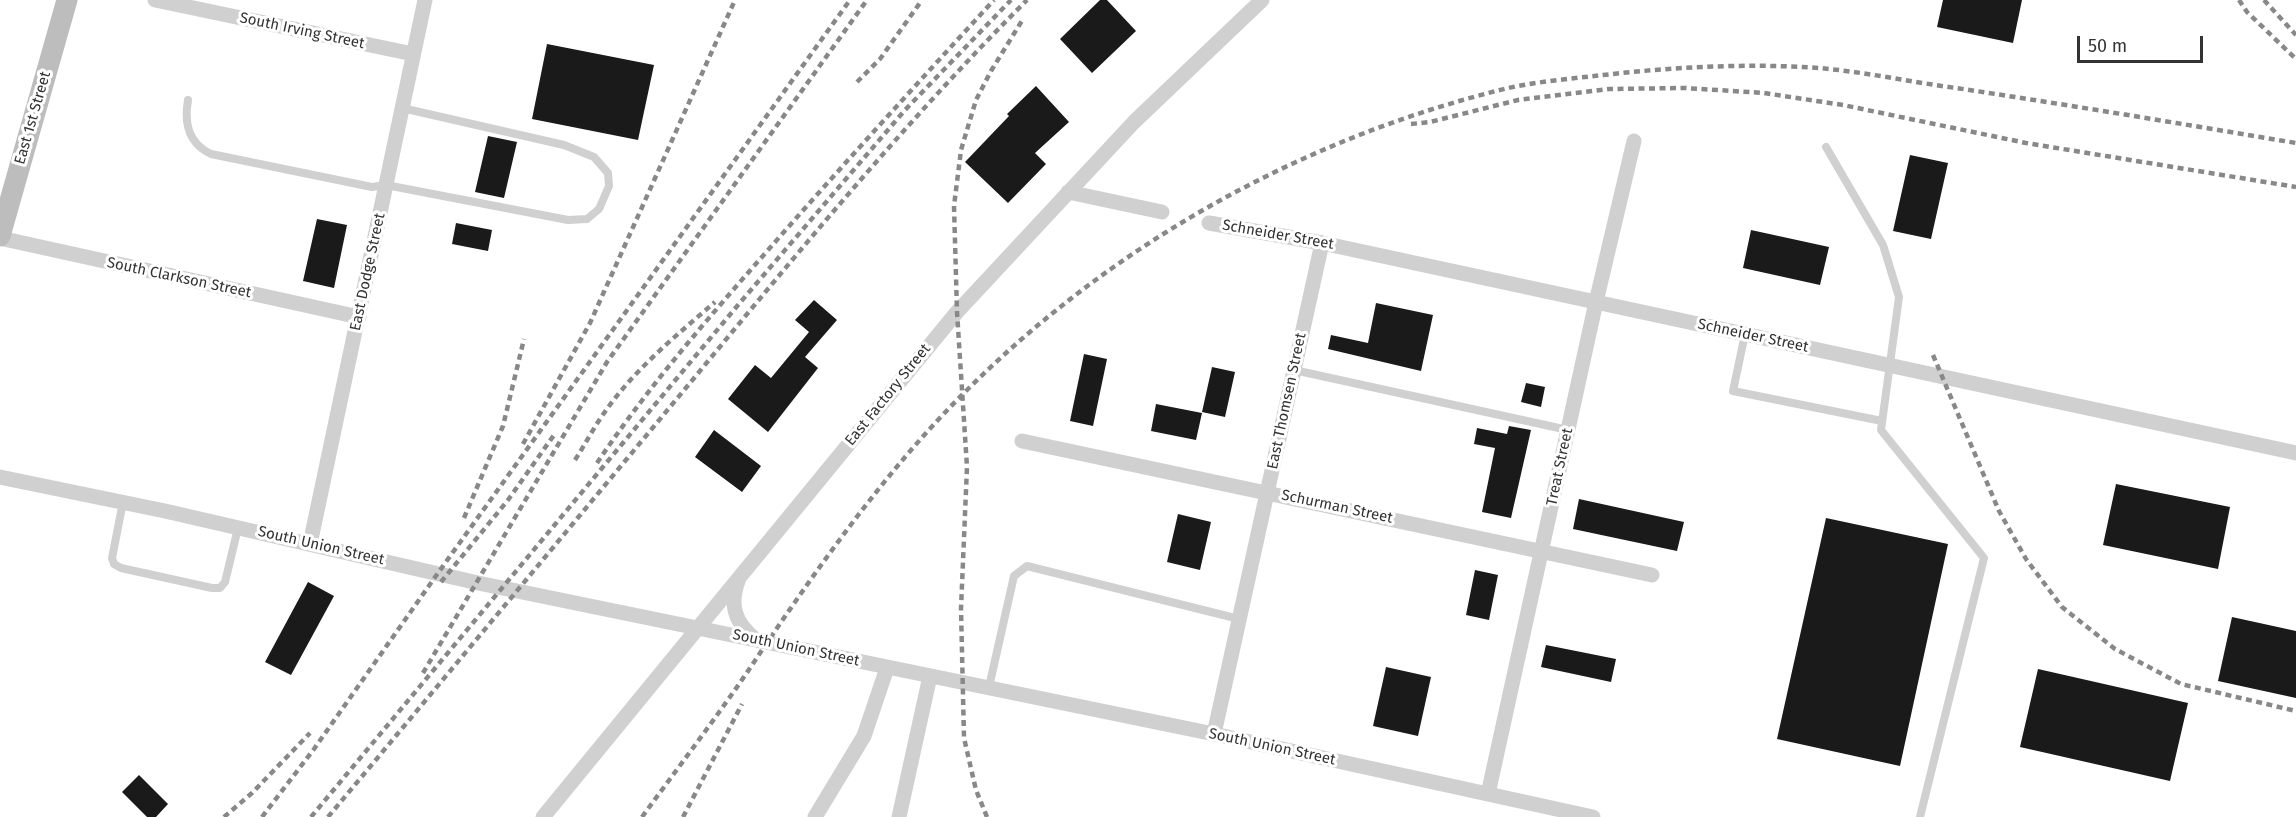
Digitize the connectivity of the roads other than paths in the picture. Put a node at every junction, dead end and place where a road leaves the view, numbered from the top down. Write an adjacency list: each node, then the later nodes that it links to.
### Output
1 (66, 0): 14 (main road, East 1st Street)
2 (155, 0): 5 (street, South Irving Street)
3 (425, 0): 5 (street, East Dodge Street)
4 (1262, 0): 11 (street, East Factory Street)
5 (413, 54): 7 (street, East Dodge Street)
6 (188, 100): 10 (lane)
7 (402, 108): 10 (street, East Dodge Street); 10 (lane)
8 (1634, 141): 16 (street, Treat Street)
9 (1826, 147): 19 (lane)
10 (386, 185): 17 (street, East Dodge Street)
11 (1068, 192): 12 (street); 31 (street, East Factory Street)
12 (1162, 212)
13 (1209, 223): 15 (street, Schneider Street)
14 (0, 237): 17 (street, South Clarkson Street)
15 (1322, 243): 16 (street, Schneider Street); 20 (street, East Thomsen Street)
16 (1596, 302): 18 (street, Schneider Street); 22 (street, Treat Street)
17 (359, 317): 29 (street, East Dodge Street)
18 (1746, 334): 19 (street, Schneider Street); 21 (lane)
19 (1888, 365): 21 (lane); 24 (street, Schneider Street)
20 (1294, 370): 22 (lane); 26 (street, East Thomsen Street)
21 (1882, 421): 45 (lane)
22 (1568, 430): 30 (street, Treat Street)
23 (1022, 441): 26 (street, Schurman Street)
24 (2296, 453)
25 (0, 477): 27 (street, South Union Street)
26 (1267, 492): 30 (street, Schurman Street); 33 (street, East Thomsen Street)
27 (123, 502): 28 (street, South Union Street); 28 (lane)
28 (238, 528): 29 (street, South Union Street)
29 (310, 544): 34 (street, South Union Street)
30 (1542, 550): 32 (street, Schurman Street); 40 (street, Treat Street)
31 (740, 574): 34 (street, East Factory Street); 35 (street)
32 (1652, 574)
33 (1239, 619): 38 (lane); 39 (street, East Thomsen Street)
34 (697, 627): 35 (street, South Union Street); 41 (street, East Factory Street)
35 (755, 639): 36 (street, South Union Street)
36 (888, 668): 37 (street, South Union Street); 42 (street)
37 (930, 676): 38 (street, South Union Street); 43 (street)
38 (988, 687): 39 (street, South Union Street)
39 (1214, 734): 40 (street, South Union Street)
40 (1488, 794): 44 (street, South Union Street)
41 (543, 817)
42 (815, 817)
43 (899, 817)
44 (1593, 817)
45 (1920, 817)

